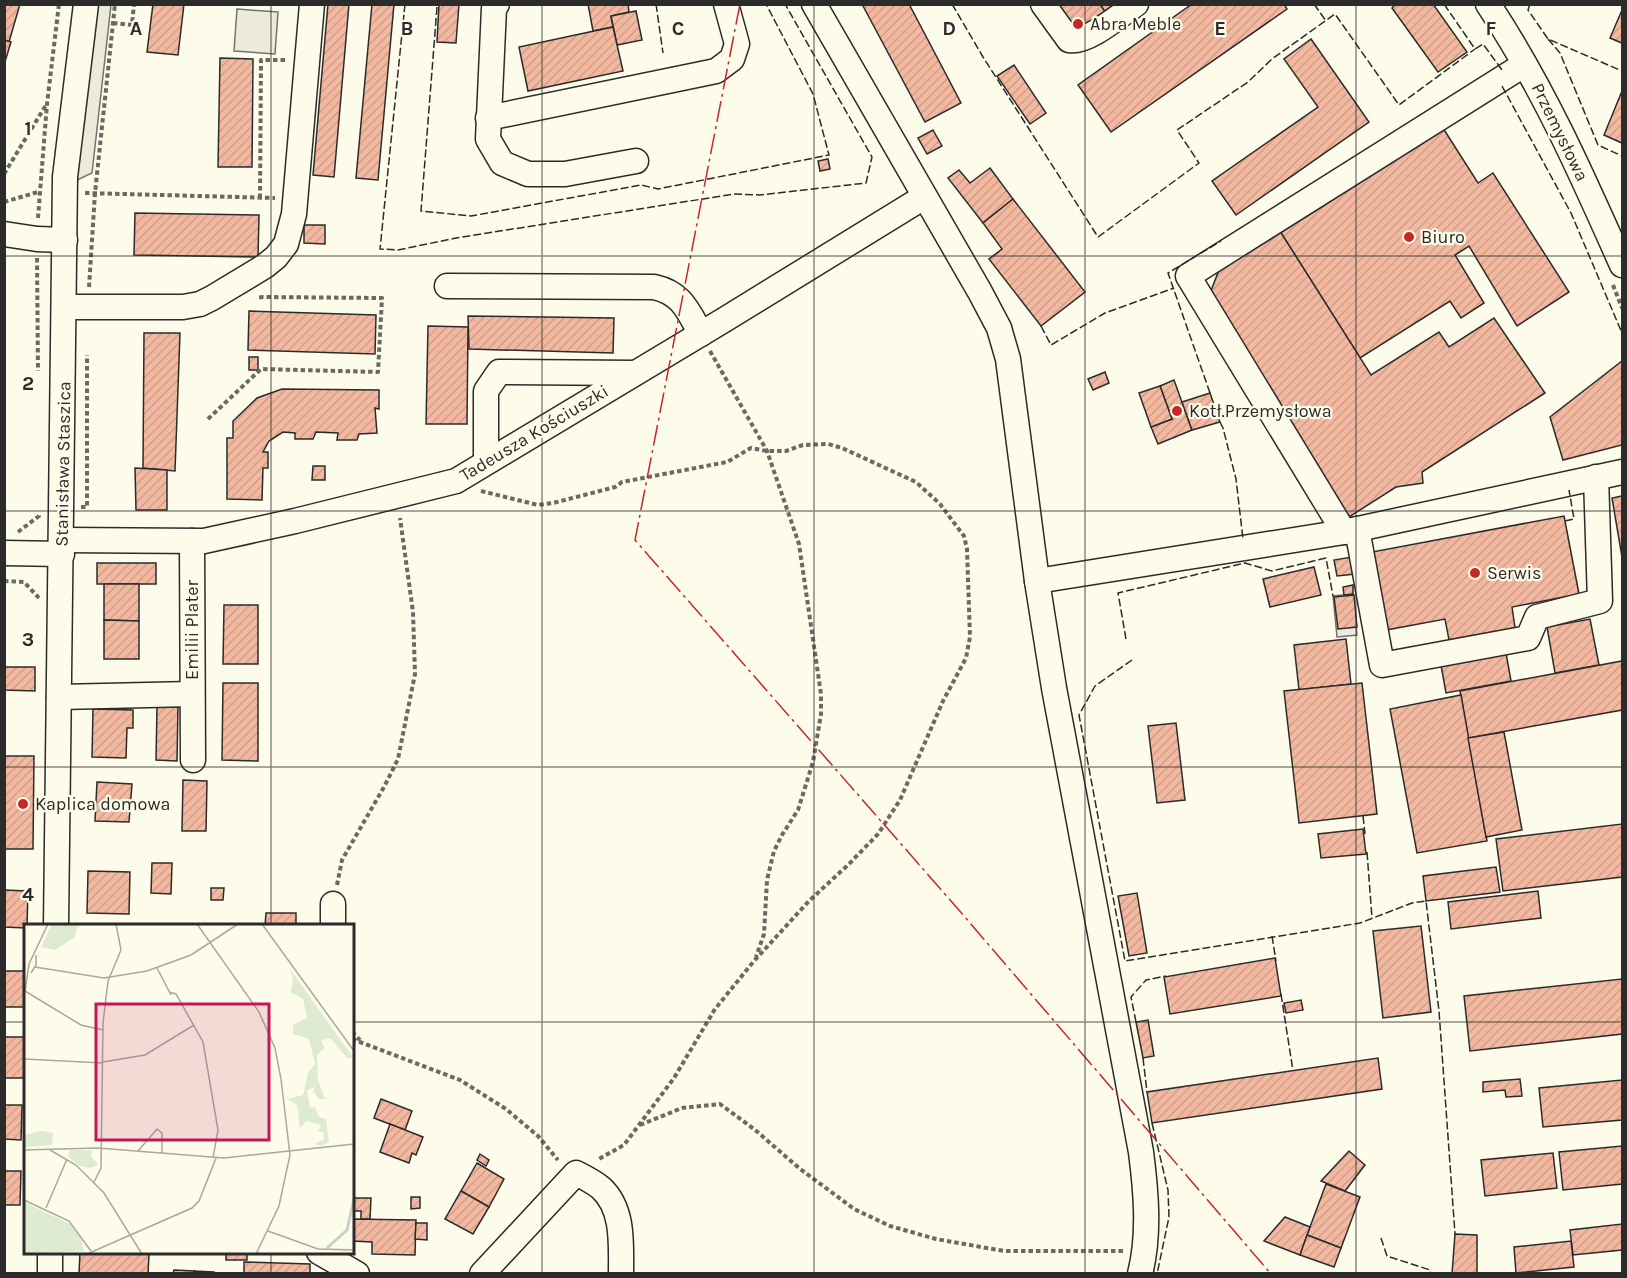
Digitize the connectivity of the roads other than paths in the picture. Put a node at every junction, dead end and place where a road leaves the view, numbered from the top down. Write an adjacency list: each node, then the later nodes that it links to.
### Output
1 (86, 4): 14 (street, Stanisława Staszica)
2 (312, 4): 17 (street)
3 (497, 4): 10 (street)
4 (726, 4): 10 (street)
5 (814, 4): 12 (street)
6 (1043, 4): 7 (street)
7 (1136, 4)
8 (1488, 4): 15 (street, Przemysłowa)
9 (1514, 71): 23 (street)
10 (488, 118): 11 (street)
11 (636, 161)
12 (924, 197): 18 (street, Tadeusza Kościuszki); 27 (street)
13 (4, 234): 14 (street)
14 (65, 240): 17 (street, Stanisława Staszica)
15 (1623, 265)
16 (447, 286): 18 (street)
17 (76, 307): 25 (street, Stanisława Staszica)
18 (701, 334): 19 (street, Tadeusza Kościuszki)
19 (634, 373): 20 (street, Tadeusza Kościuszki); 20 (street)
20 (486, 462): 24 (street, Tadeusza Kościuszki)
21 (1623, 472): 22 (street)
22 (1596, 477): 23 (street); 23 (street)
23 (1351, 530): 27 (street)
24 (192, 540): 25 (street, Tadeusza Kościuszki); 28 (street, Emilii Plater)
25 (62, 547): 26 (street, Tadeusza Kościuszki); 29 (street, Stanisława Staszica)
26 (4, 554)
27 (1037, 581): 34 (street)
28 (192, 694): 29 (street, Emilii Plater); 30 (street)
29 (59, 697): 31 (street, Stanisława Staszica)
30 (193, 760)
31 (56, 924)
32 (50, 1254): 35 (street)
33 (322, 1254): 36 (street)
34 (1142, 1262)
35 (50, 1274)
36 (357, 1274)
37 (482, 1274): 38 (street)
38 (621, 1274)

